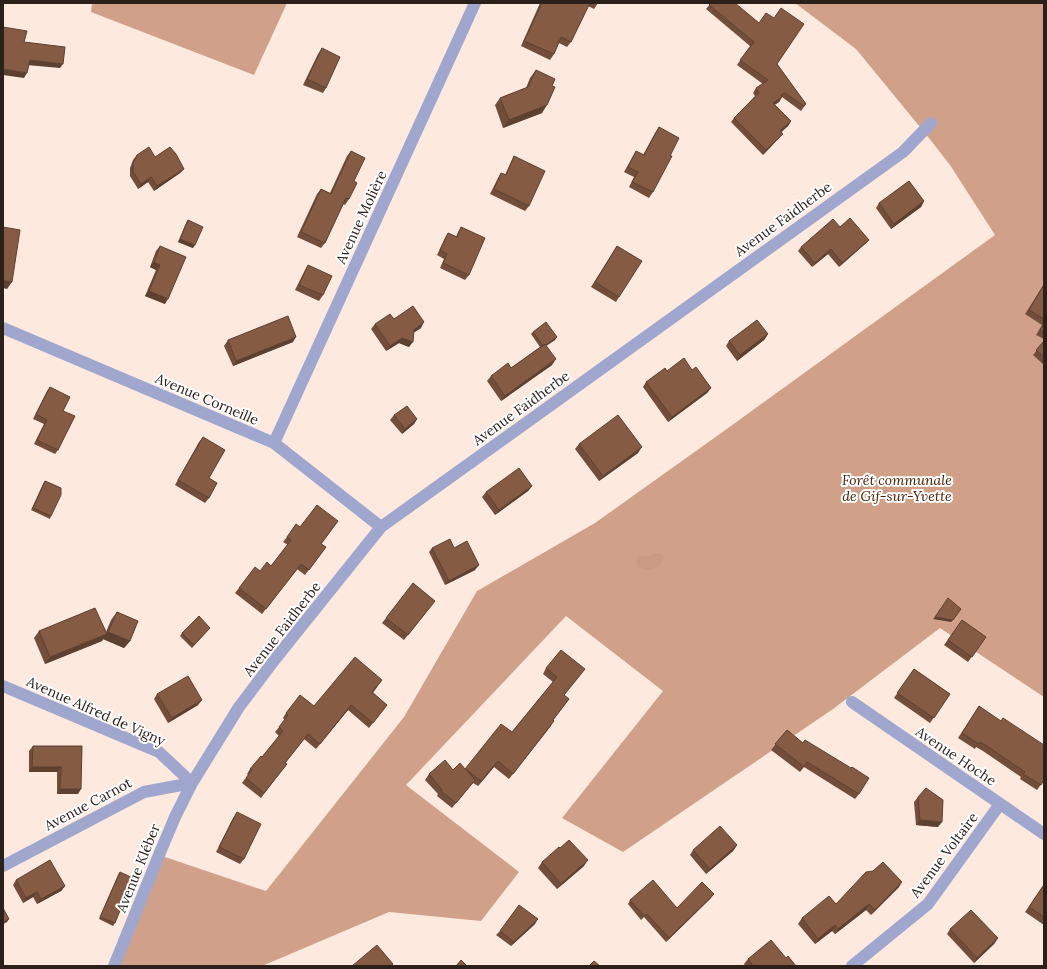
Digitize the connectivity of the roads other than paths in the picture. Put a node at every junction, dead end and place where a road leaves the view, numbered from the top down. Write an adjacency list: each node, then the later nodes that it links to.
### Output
1 (475, 3): 4 (street, Avenue Molière)
2 (931, 123): 5 (street, Avenue Faidherbe)
3 (3, 328): 4 (street, Avenue Corneille)
4 (274, 443): 5 (street, Avenue Corneille)
5 (381, 527): 8 (street, Avenue Faidherbe)
6 (3, 686): 8 (street, Avenue Alfred de Vigny)
7 (852, 702): 9 (street, Avenue Hoche)
8 (192, 783): 11 (street, Avenue Carnot); 12 (street, Avenue Kléber)
9 (1000, 804): 10 (street, Avenue Hoche); 13 (street, Avenue Voltaire)
10 (1044, 834)
11 (3, 866)
12 (114, 966)
13 (852, 966)

